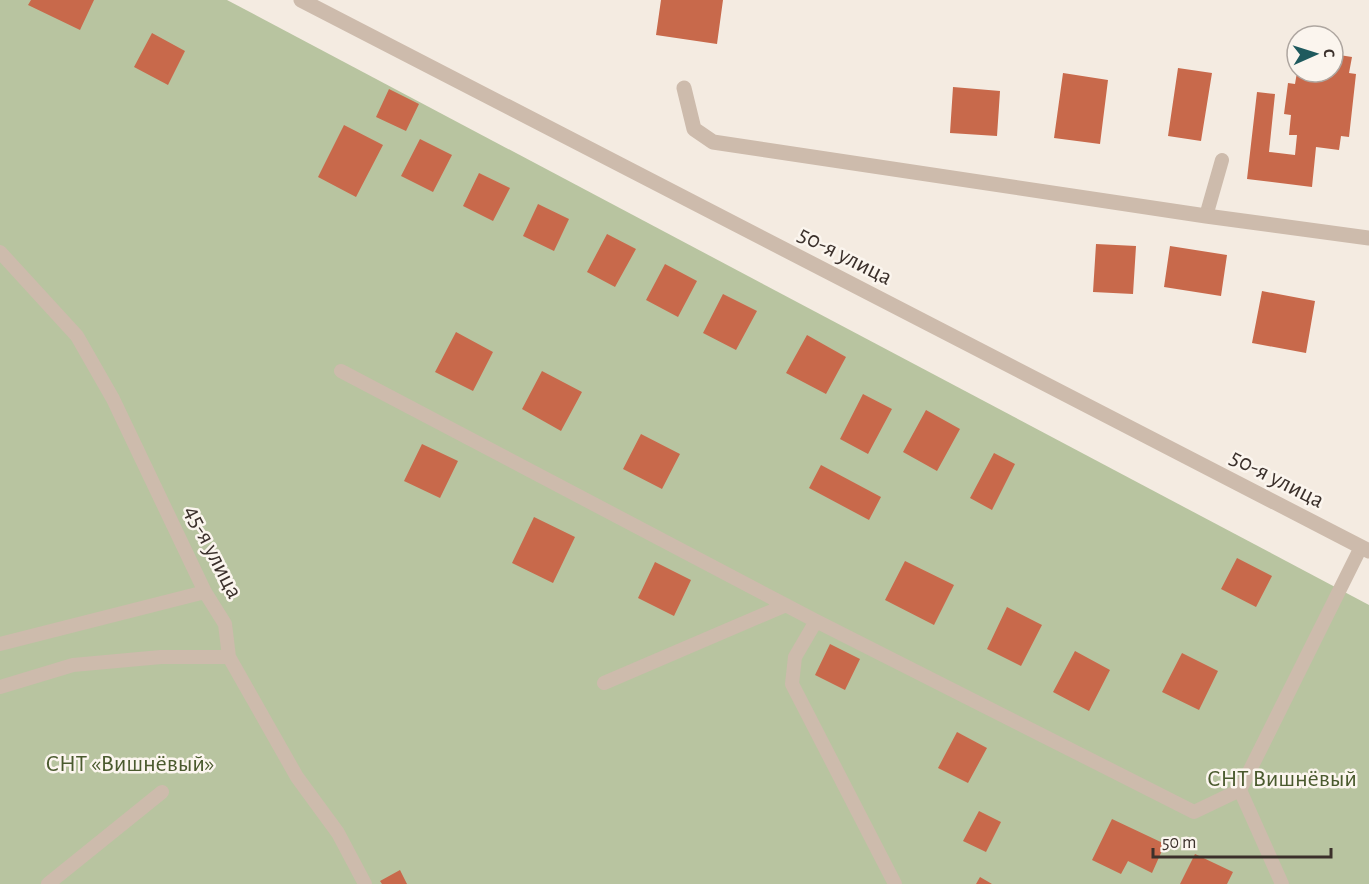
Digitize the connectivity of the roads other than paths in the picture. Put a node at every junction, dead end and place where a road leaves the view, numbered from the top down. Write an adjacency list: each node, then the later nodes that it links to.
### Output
1 (301, 0): 8 (street, 50-я улица)
2 (684, 88): 4 (street)
3 (1222, 160): 4 (lane)
4 (1206, 216): 5 (street)
5 (1369, 238)
6 (0, 252): 9 (lane, 45-я улица)
7 (341, 371): 10 (lane)
8 (1365, 549): 16 (lane)
9 (205, 592): 12 (lane); 13 (lane, 45-я улица)
10 (786, 605): 11 (lane); 14 (lane)
11 (816, 621): 16 (lane); 20 (lane)
12 (0, 644)
13 (229, 657): 15 (lane); 19 (lane, 45-я улица)
14 (604, 683)
15 (0, 687)
16 (1240, 790): 21 (lane)
17 (162, 792): 18 (lane)
18 (48, 884)
19 (365, 884)
20 (896, 884)
21 (1282, 884)

